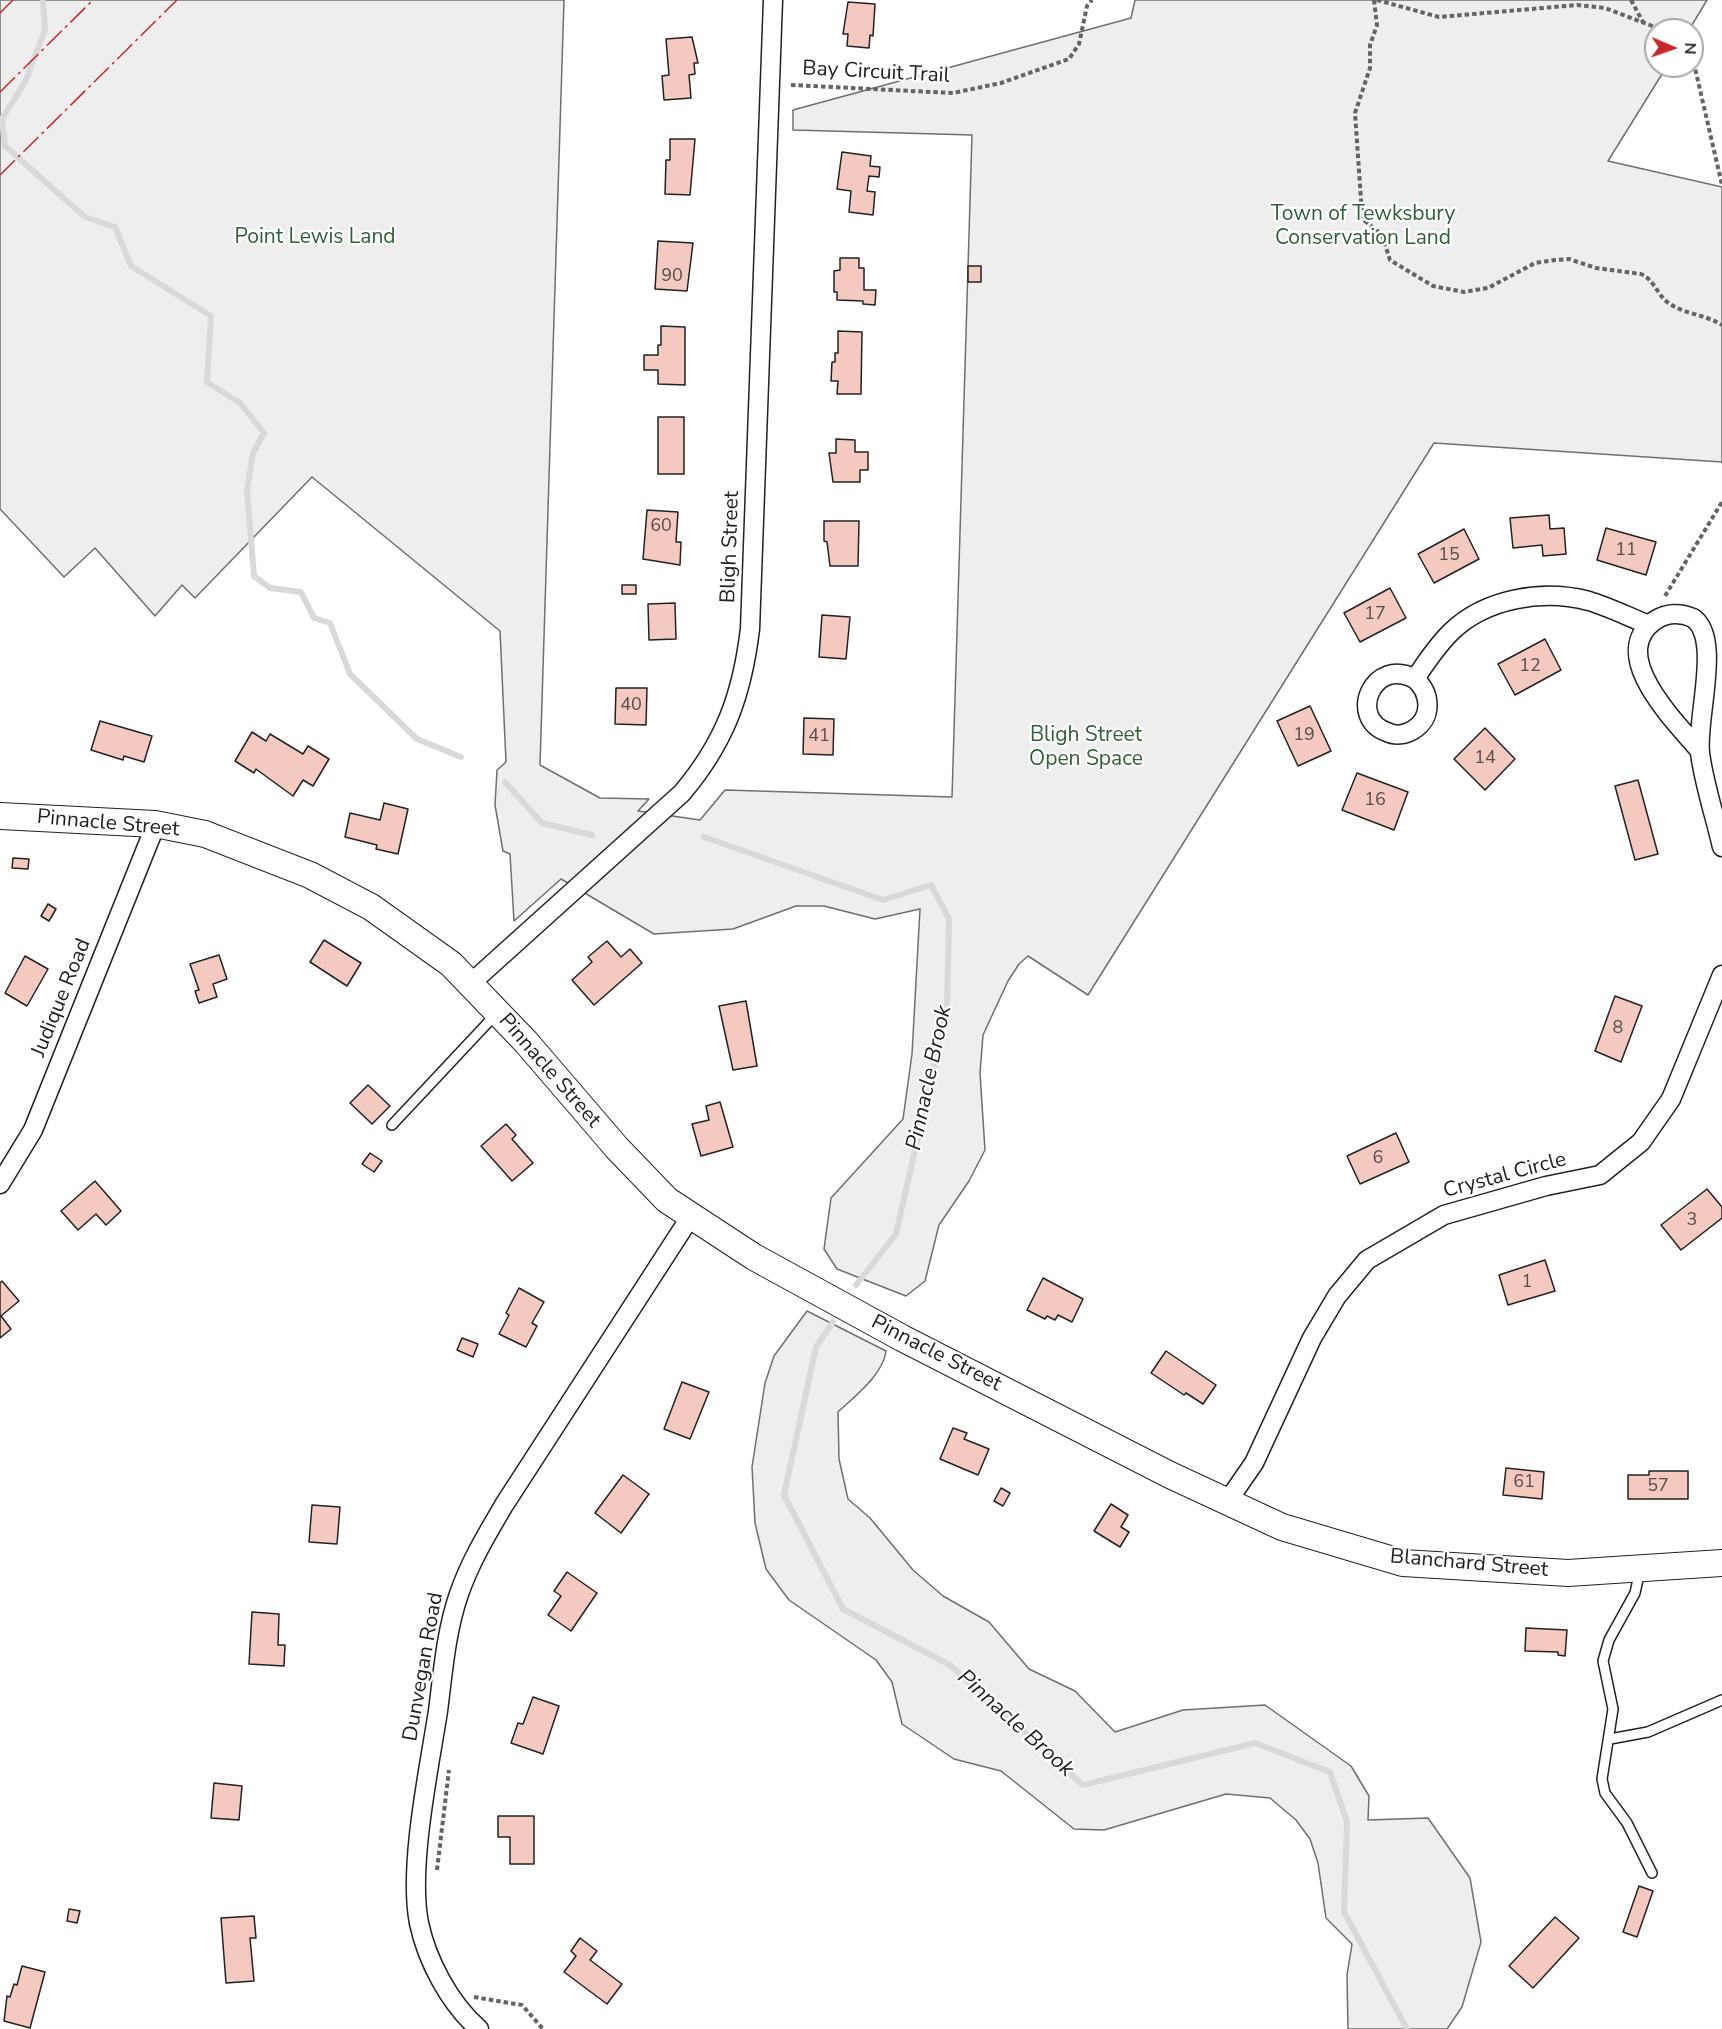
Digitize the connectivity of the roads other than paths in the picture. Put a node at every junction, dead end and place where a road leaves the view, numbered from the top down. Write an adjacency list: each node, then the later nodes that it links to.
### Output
1 (773, 0): 9 (street, Bligh Street)
2 (1654, 621): 3 (street); 4 (street); 4 (street)
3 (1415, 679)
4 (1700, 751): 7 (street)
5 (0, 816): 6 (street, Pinnacle Street)
6 (156, 824): 9 (street, Pinnacle Street); 12 (street, Judique Road)
7 (1722, 847)
8 (1722, 975): 15 (street, Crystal Circle)
9 (470, 984): 10 (street, Pinnacle Street)
10 (498, 1013): 11 (lane); 13 (street, Pinnacle Street)
11 (392, 1125)
12 (0, 1184)
13 (691, 1215): 14 (street, Pinnacle Street); 21 (street, Dunvegan Road)
14 (1065, 1420): 15 (street, Blanchard Street)
15 (1227, 1502): 17 (street, Blanchard Street)
16 (1722, 1563): 17 (street, Blanchard Street)
17 (1640, 1568): 19 (lane)
18 (1722, 1700): 19 (lane)
19 (1610, 1739): 20 (lane)
20 (1652, 1873)
21 (479, 2029)

